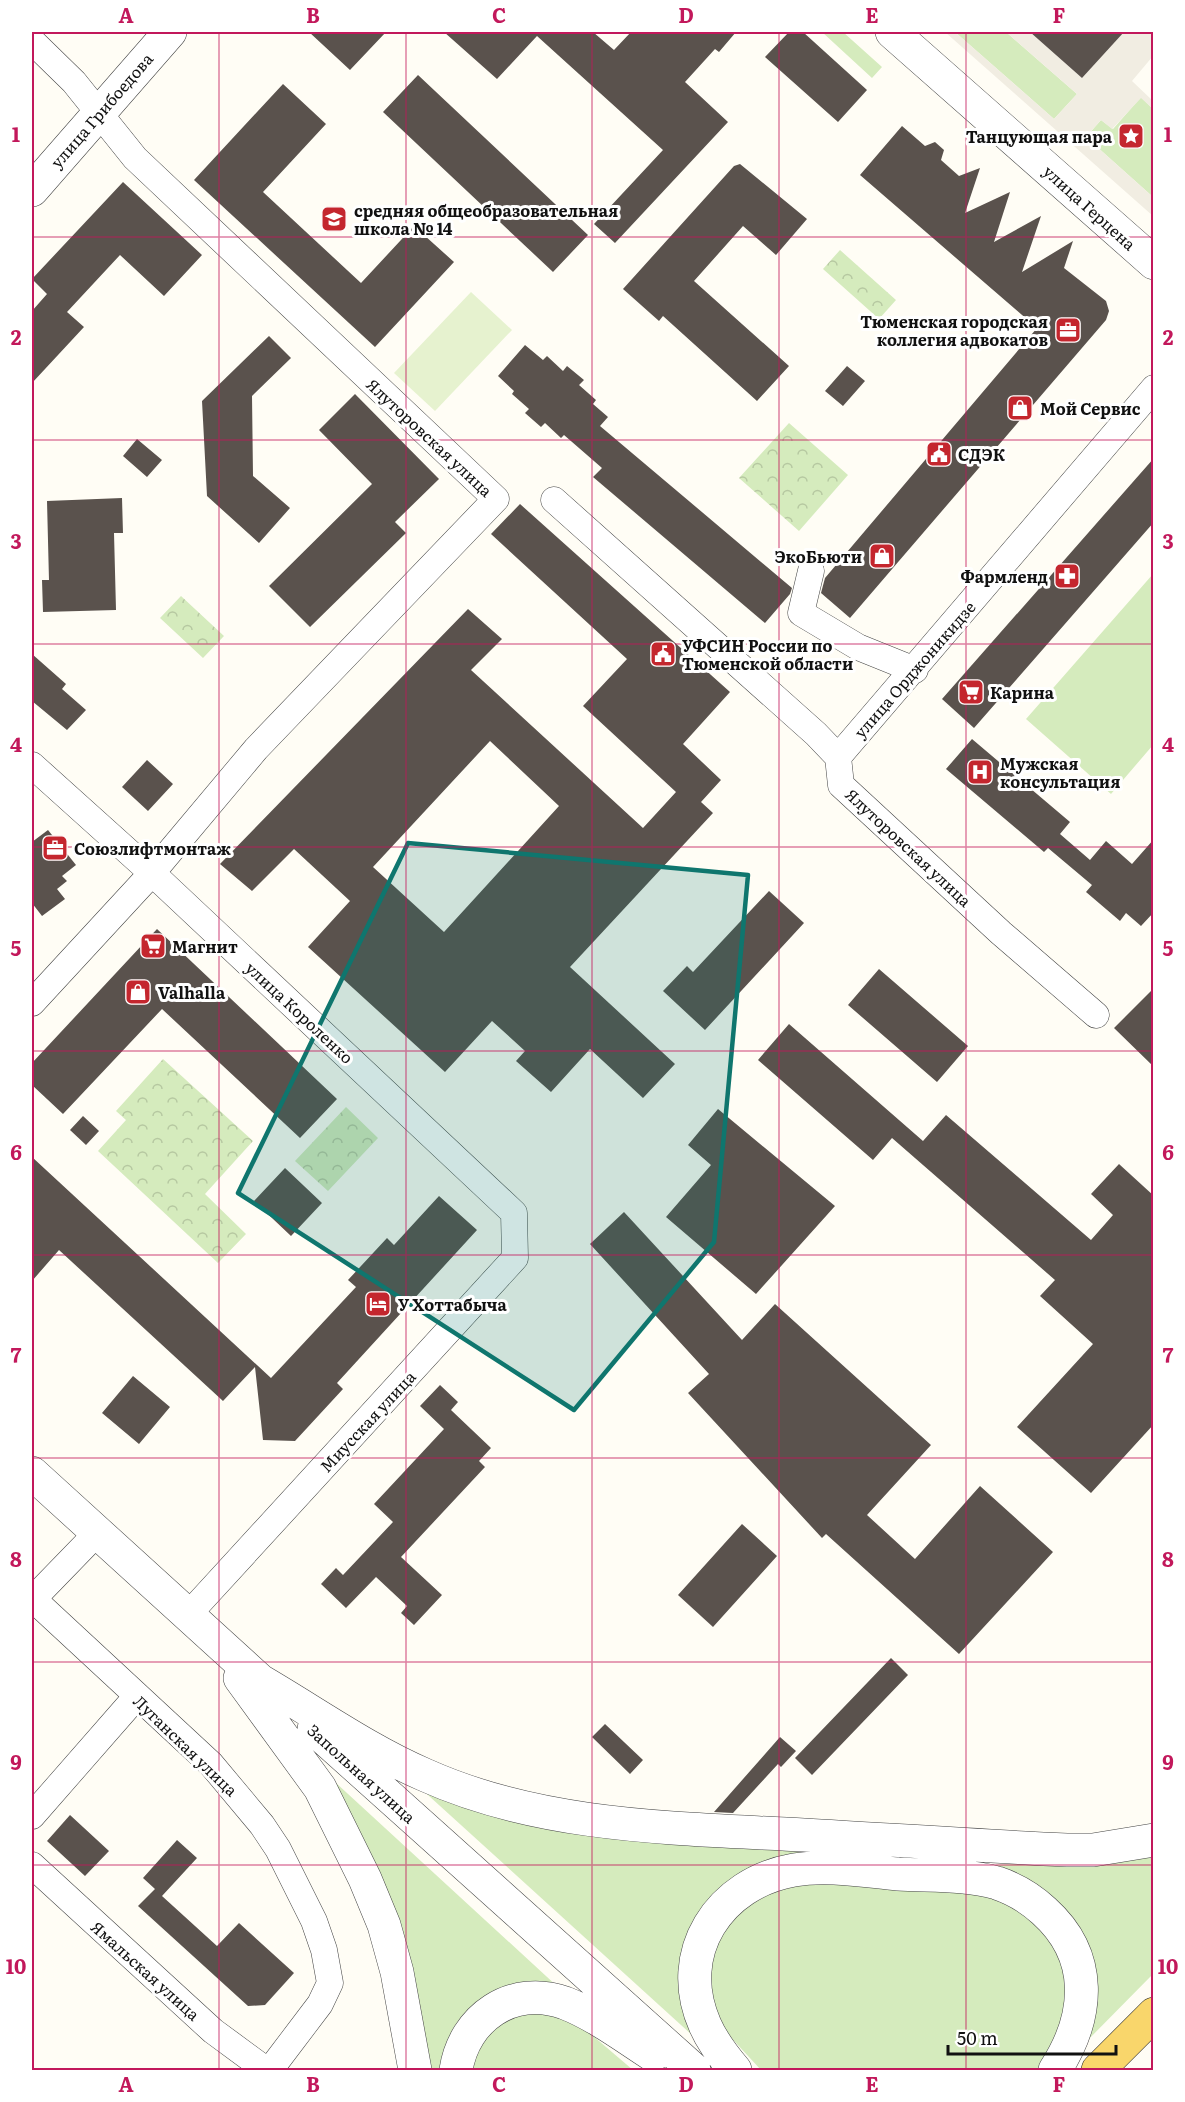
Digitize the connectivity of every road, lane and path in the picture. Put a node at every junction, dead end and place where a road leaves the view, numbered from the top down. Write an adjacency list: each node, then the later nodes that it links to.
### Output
1 (170, 32): 4 (street, улица Грибоедова)
2 (892, 32): 6 (street, улица Герцена)
3 (32, 41): 4 (street, Ялуторовская улица)
4 (100, 111): 5 (street, улица Грибоедова); 13 (street, Ялуторовская улица)
5 (32, 190)
6 (1154, 263)
7 (1154, 388): 10 (street, улица Орджоникидзе)
8 (554, 500): 11 (street)
9 (811, 572): 10 (street)
10 (915, 670): 11 (street, улица Орджоникидзе)
11 (838, 757): 15 (street, Ялуторовская улица)
12 (32, 765): 13 (street, улица Короленко)
13 (152, 873): 14 (street); 16 (street, улица Короленко)
14 (32, 1003)
15 (1096, 1015)
16 (514, 1213): 20 (street, Миусская улица)
17 (32, 1473): 18 (street, Запольная улица)
18 (97, 1533): 19 (street); 20 (street, Запольная улица)
19 (32, 1600): 23 (street, Луганская улица)
20 (187, 1616): 21 (street, Запольная улица)
21 (213, 1639): 22 (street, Запольная улица); 29 (street)
22 (260, 1680): 25 (street); 32 (street, Запольная улица)
23 (137, 1696): 24 (street); 28 (street, Луганская улица)
24 (32, 1816)
25 (1154, 1840)
26 (32, 1865): 28 (street, Ямальская улица)
27 (1154, 2014): 35 (main road)
28 (268, 2070)
29 (415, 2070)
30 (456, 2070): 31 (street)
31 (678, 2070)
32 (694, 2070)
33 (735, 2070): 34 (street)
34 (1055, 2070)
35 (1098, 2070)

